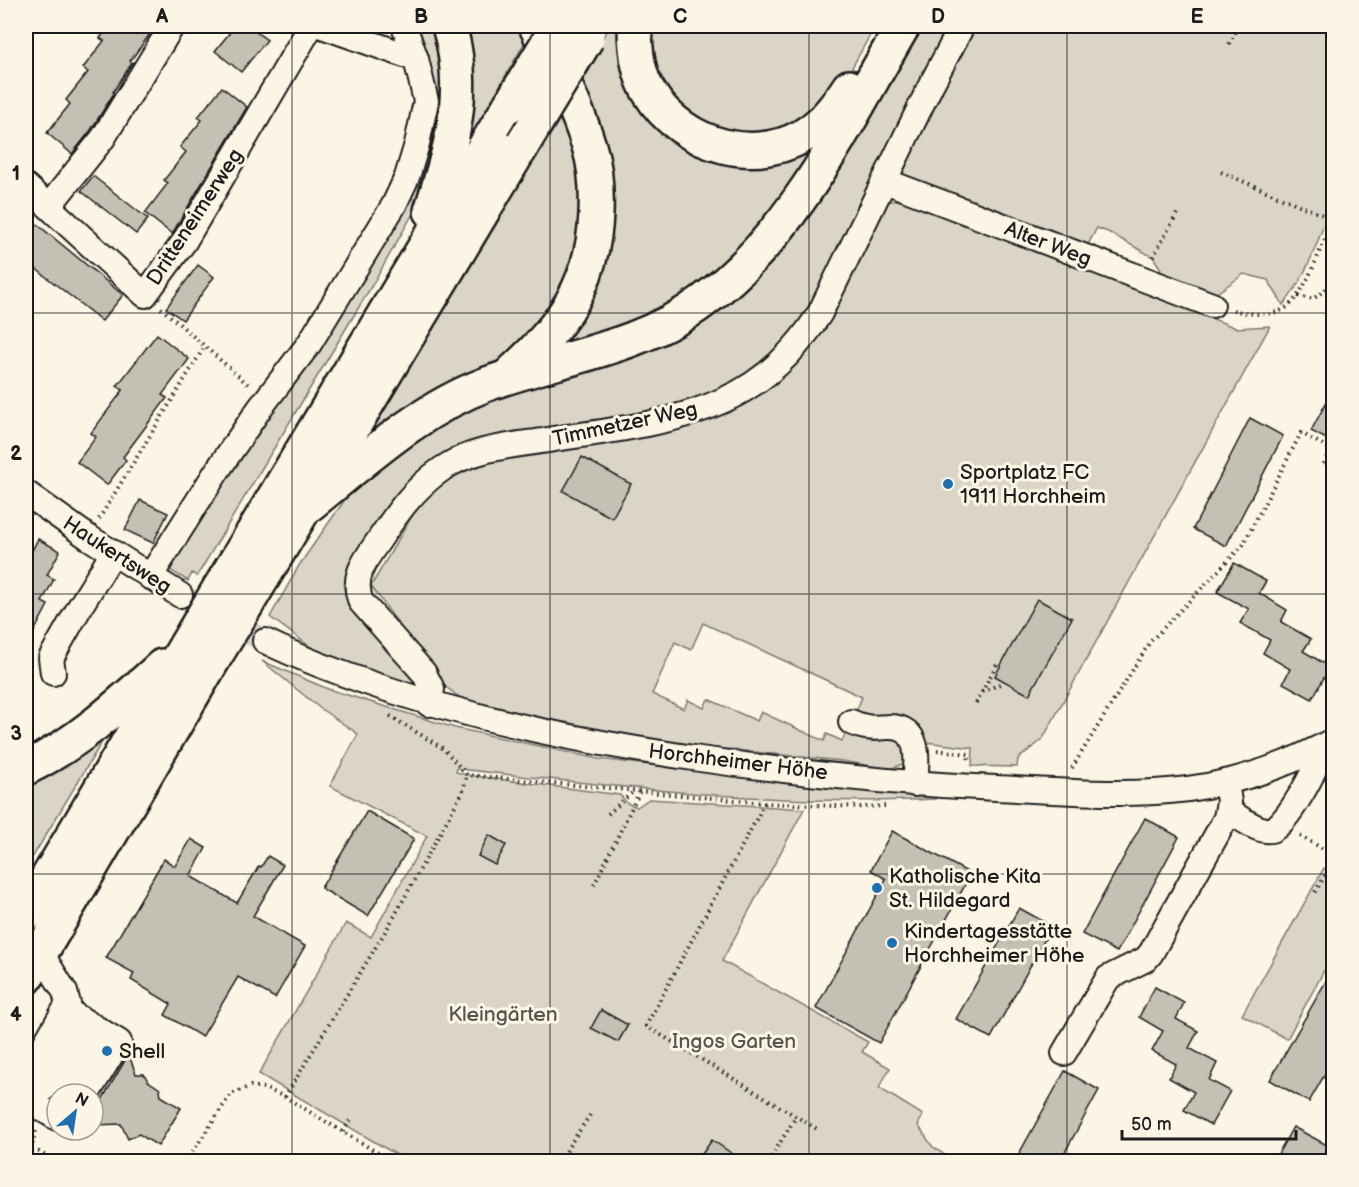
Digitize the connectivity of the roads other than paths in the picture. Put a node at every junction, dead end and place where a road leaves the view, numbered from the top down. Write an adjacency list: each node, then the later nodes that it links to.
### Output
1 (172, 26): 16 (street)
2 (311, 26): 16 (street, Dritteneimerweg)
3 (322, 26): 13 (street)
4 (404, 26): 13 (street)
5 (449, 26): 17 (highway)
6 (536, 26): 19 (highway)
7 (558, 26): 17 (highway, bridge)
8 (635, 26): 9 (highway)
9 (884, 26)
10 (903, 26): 19 (highway)
11 (962, 26): 14 (street, Timmetzer Weg)
12 (591, 32): 21 (highway, bridge)
13 (416, 59): 23 (street)
14 (885, 181): 18 (street, Alter Weg); 29 (street, Timmetzer Weg)
15 (26, 186): 16 (street, Dritteneimerweg)
16 (49, 206)
17 (413, 266): 25 (highway)
18 (1212, 305)
19 (505, 378): 21 (highway)
20 (26, 493): 22 (street, Haukertsweg)
21 (304, 509): 25 (highway)
22 (113, 553): 23 (street, Haukertsweg); 28 (street)
23 (150, 577): 24 (street, Haukertsweg)
24 (180, 595)
25 (233, 596): 27 (highway, bridge)
26 (266, 641): 29 (street, Horchheimer Höhe)
27 (199, 652): 32 (highway); 36 (highway); 37 (highway)
28 (53, 673)
29 (429, 704): 34 (street, Horchheimer Höhe)
30 (851, 722): 34 (street)
31 (1324, 745): 33 (street, Horchheimer Höhe); 35 (street)
32 (26, 768)
33 (1226, 782): 34 (street, Horchheimer Höhe); 35 (street)
34 (915, 784)
35 (1228, 811): 39 (street)
36 (26, 914)
37 (33, 965): 38 (street)
38 (83, 1021): 40 (street); 41 (street); 42 (street)
39 (1064, 1053)
40 (26, 1077)
41 (58, 1082)
42 (94, 1082)

